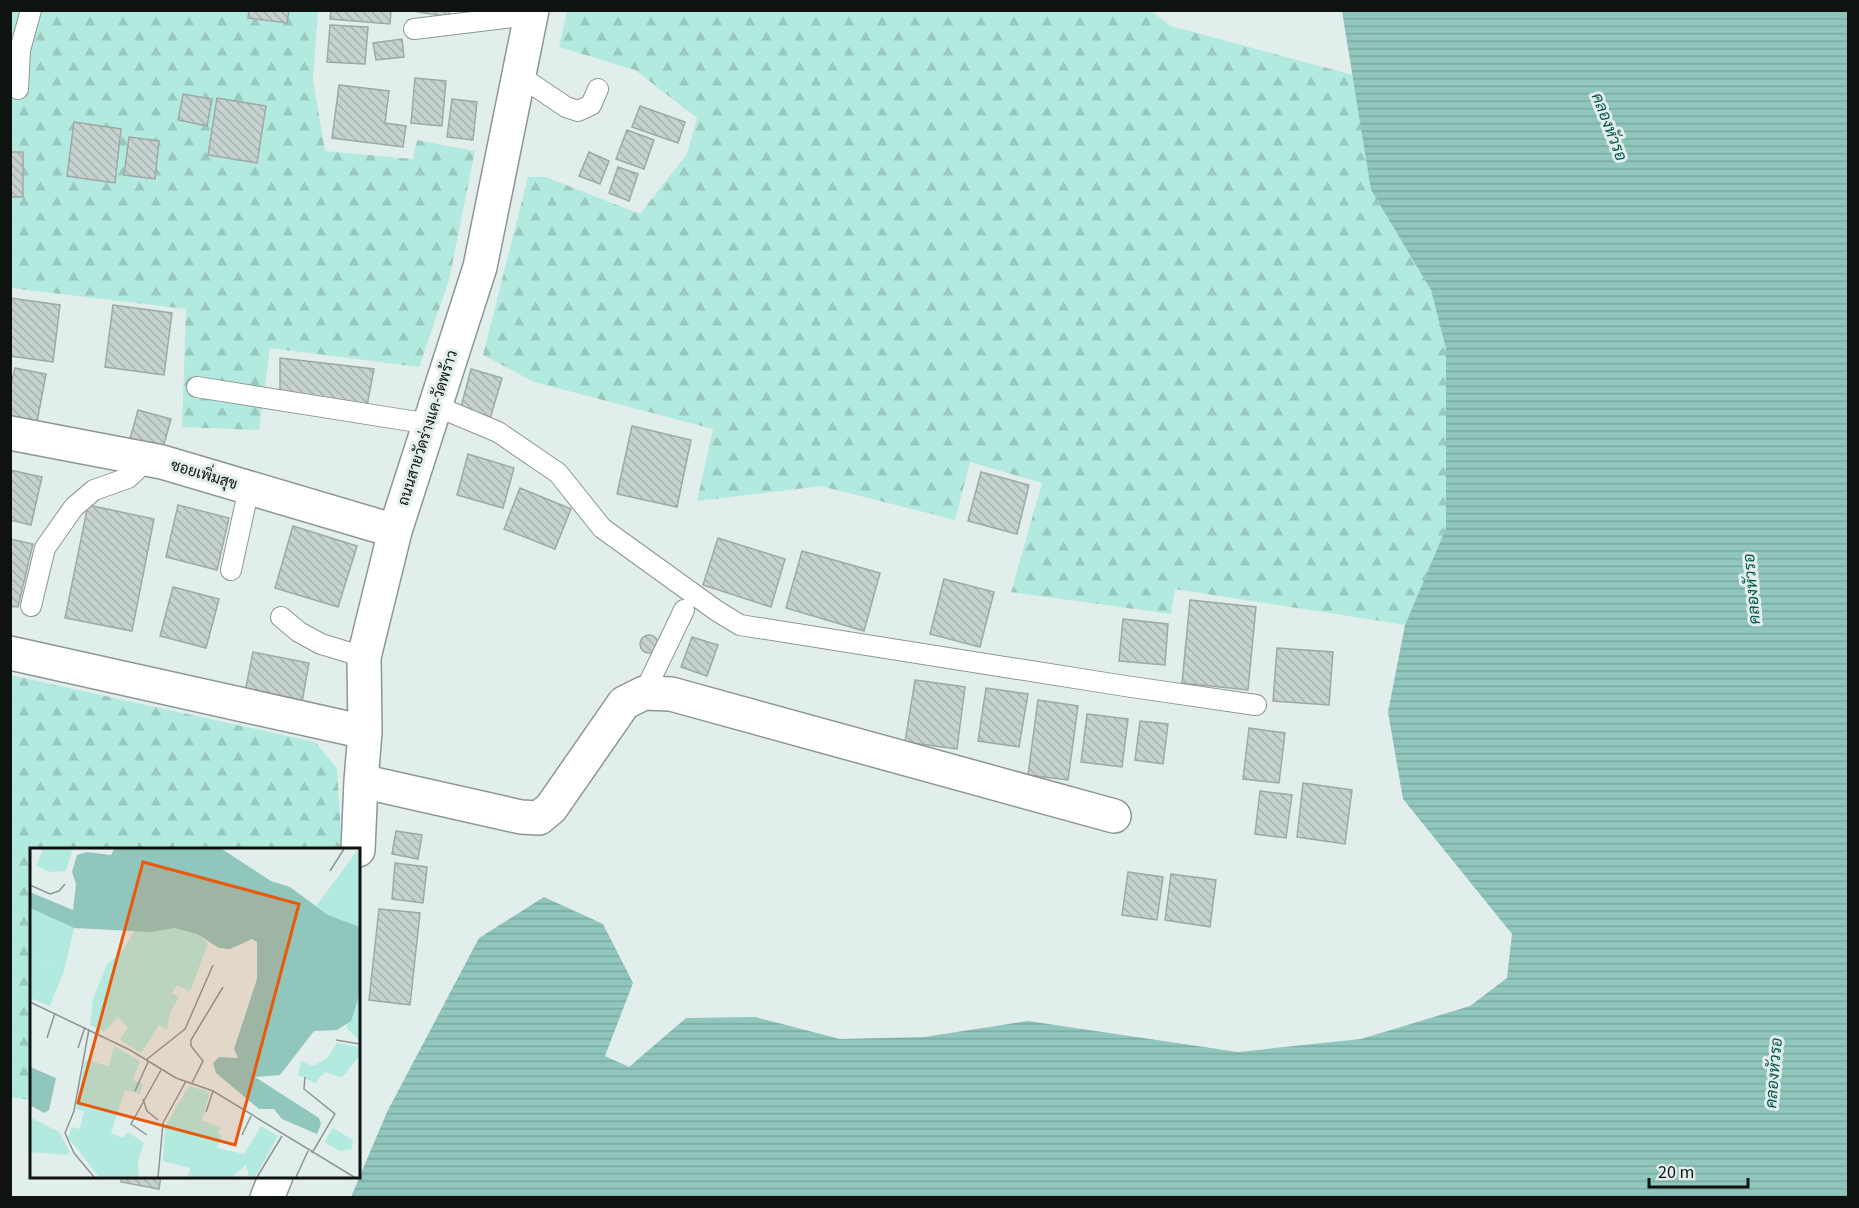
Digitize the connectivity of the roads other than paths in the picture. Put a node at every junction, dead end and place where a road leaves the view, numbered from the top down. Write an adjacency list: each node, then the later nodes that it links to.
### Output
1 (31, 10): 5 (lane)
2 (531, 13): 3 (lane); 4 (street, ถนนสายวัดร่างแค-วัดพร้าว)
3 (414, 29)
4 (520, 76): 6 (lane); 8 (street, ถนนสายวัดร่างแค-วัดพร้าว)
5 (18, 89)
6 (598, 89)
7 (197, 387): 8 (lane)
8 (433, 415): 12 (street, ถนนสายวัดร่างแค-วัดพร้าว); 20 (lane)
9 (10, 433): 10 (street, ซอยเพิ่มสุข)
10 (148, 459): 11 (street, ซอยเพิ่มสุข); 14 (lane)
11 (249, 488): 12 (street, ซอยเพิ่มสุข); 13 (lane)
12 (395, 531): 18 (street, ถนนสายวัดร่างแค-วัดพร้าว)
13 (231, 570)
14 (31, 606)
15 (684, 610): 19 (lane)
16 (281, 617): 18 (lane)
17 (10, 653): 21 (street)
18 (364, 657): 21 (street, ถนนสายวัดร่างแค-วัดพร้าว)
19 (644, 693): 22 (street); 23 (street)
20 (1256, 705)
21 (365, 732): 22 (street, ถนนสายวัดร่างแค-วัดพร้าว)
22 (361, 781): 24 (street, ถนนสายวัดร่างแค-วัดพร้าว)
23 (1114, 816)
24 (358, 848)
25 (275, 1178): 26 (street)
26 (267, 1197)

